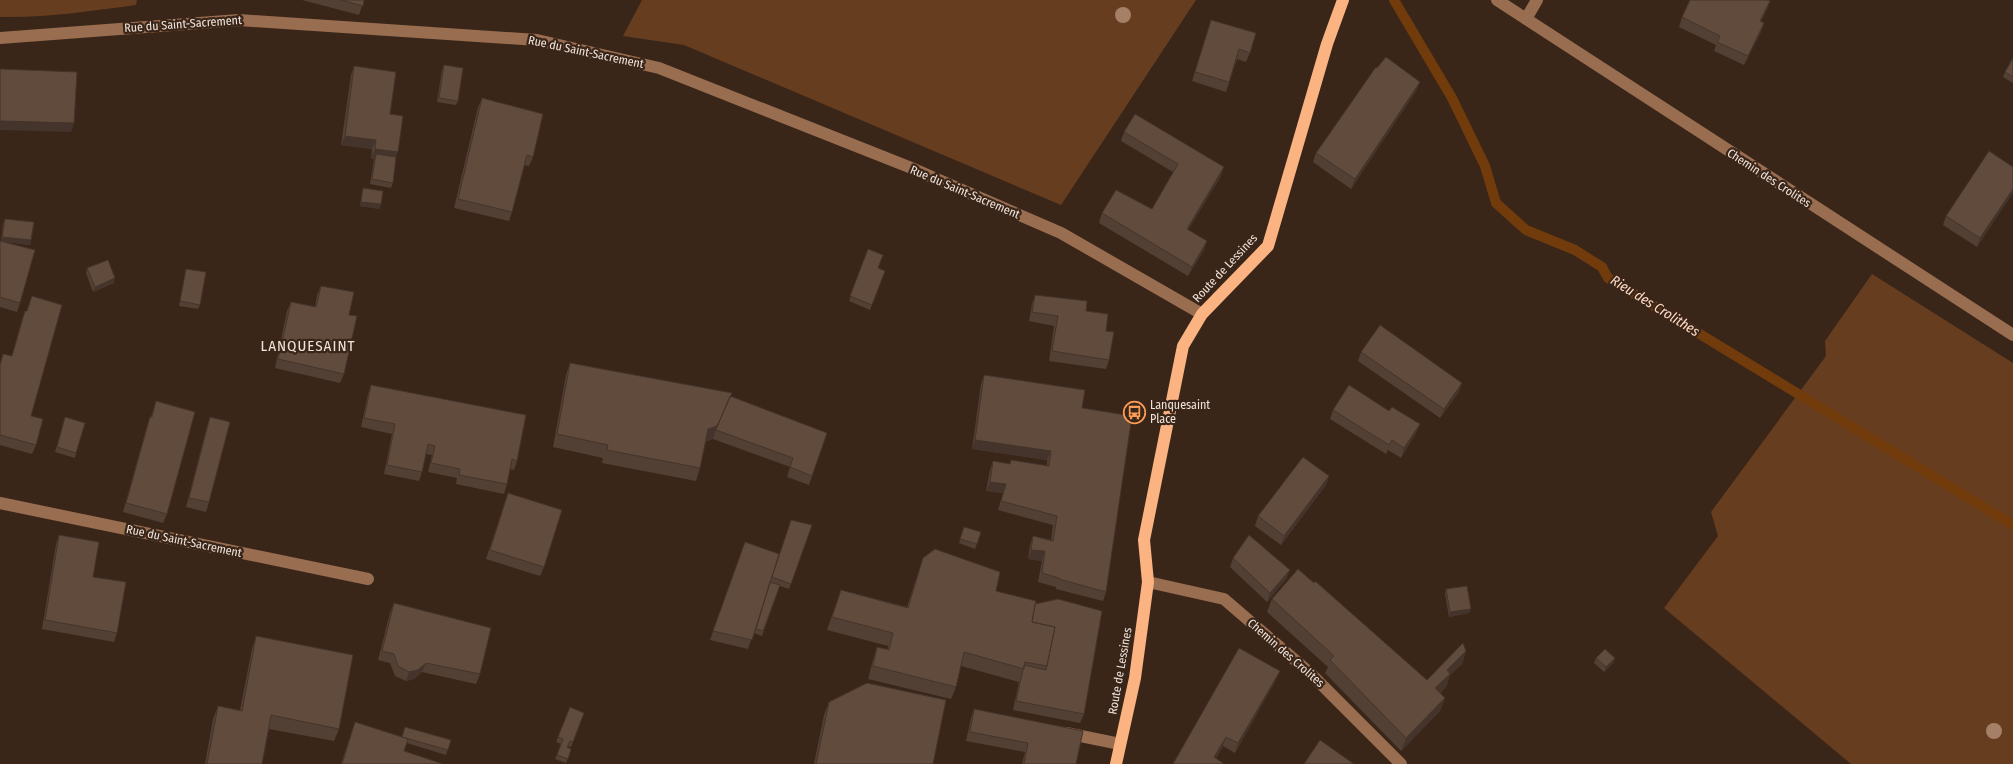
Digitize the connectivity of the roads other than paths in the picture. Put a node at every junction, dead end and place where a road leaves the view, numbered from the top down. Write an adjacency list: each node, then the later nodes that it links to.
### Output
1 (1343, 0): 6 (main road, Route de Lessines)
2 (1497, 0): 4 (street, Chemin des Crolites)
3 (1537, 0): 4 (street)
4 (1526, 19): 7 (street, Chemin des Crolites)
5 (0, 38): 6 (street, Rue du Saint-Sacrement)
6 (1202, 314): 10 (main road, Route de Lessines)
7 (2013, 335)
8 (0, 503): 9 (street, Rue du Saint-Sacrement)
9 (368, 578)
10 (1148, 582): 12 (main road, Route de Lessines); 14 (street, Chemin des Crolites)
11 (1054, 730): 12 (street)
12 (1120, 744): 13 (main road, Route de Lessines)
13 (1116, 764)
14 (1401, 764)

